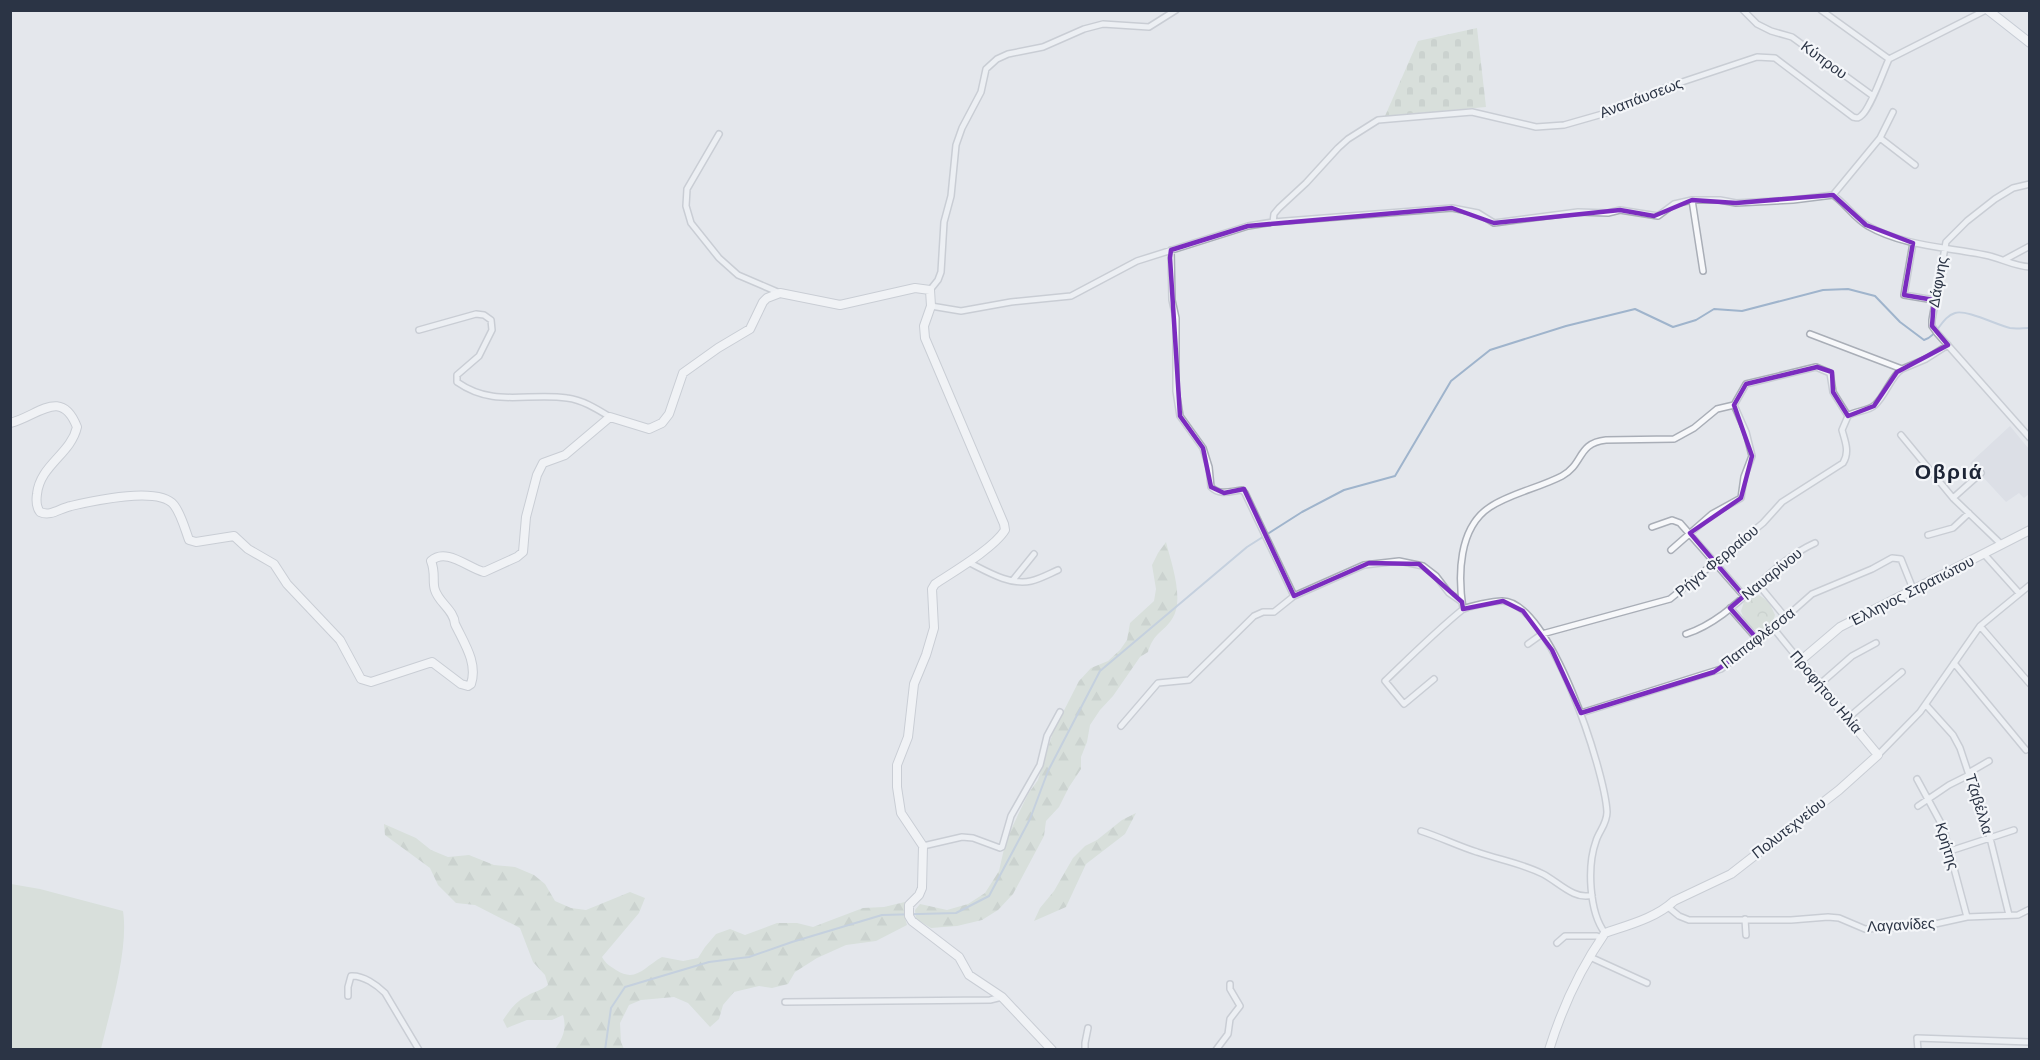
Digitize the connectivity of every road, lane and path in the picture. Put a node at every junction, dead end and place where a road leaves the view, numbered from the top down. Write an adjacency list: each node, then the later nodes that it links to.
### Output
1 (1176, 10): 23 (street)
2 (1743, 10): 7 (street, Κύπρου)
3 (1821, 10): 6 (street)
4 (1987, 10): 5 (main road); 6 (street)
5 (2030, 44)
6 (1889, 59): 7 (street, Αναπάυσεως)
7 (1873, 96): 15 (street, Αναπάυσεως)
8 (1893, 112): 10 (street)
9 (719, 134): 24 (street)
10 (1880, 138): 11 (street); 13 (street)
11 (1915, 165)
12 (2030, 184): 18 (street)
13 (1833, 195): 14 (street); 16 (street)
14 (1692, 200): 15 (street); 22 (street)
15 (1273, 222): 19 (street)
16 (1913, 243): 18 (street); 25 (street)
17 (2030, 246): 20 (street)
18 (1944, 248): 20 (street); 25 (street, Δάφνης)
19 (1171, 250): 26 (street); 57 (street)
20 (2004, 260): 21 (street)
21 (2030, 267)
22 (1703, 271)
23 (930, 290): 24 (street); 26 (street)
24 (780, 292): 33 (street)
25 (1934, 300): 29 (street, Δάφνης)
26 (931, 306): 49 (street)
27 (418, 330): 33 (street)
28 (1810, 334): 30 (street)
29 (1948, 345): 30 (street); 36 (street, Δάφνης)
30 (1902, 369): 32 (street)
31 (1734, 405): 32 (street); 42 (street); 59 (street)
32 (1848, 416): 50 (street, Ρήγα Φερραίου)
33 (610, 417): 34 (street)
34 (10, 423)
35 (1901, 435): 38 (street)
36 (2030, 438)
37 (1981, 473): 38 (street)
38 (1953, 498): 39 (street)
39 (1969, 513): 43 (street); 45 (street)
40 (1652, 527): 42 (street)
41 (2030, 530): 45 (street, Έλληνος Στρατιώτου)
42 (1690, 533): 46 (street); 50 (street)
43 (1928, 535)
44 (1815, 543): 53 (street, Ναυαρίνου)
45 (2002, 545): 48 (street, Έλληνος Στρατιώτου)
46 (1671, 550)
47 (1034, 554): 52 (street)
48 (1984, 554): 55 (street, Έλληνος Στρατιώτου); 56 (street)
49 (968, 562): 52 (street); 91 (street)
50 (1716, 562): 58 (street); 65 (street, Ρήγα Φερραίου)
51 (1058, 570): 52 (street)
52 (1013, 580)
53 (1758, 584): 58 (street, Ναυαρίνου); 62 (street)
54 (2029, 587): 56 (street, Πολυτεχνείου)
55 (1913, 589): 62 (street, Παπαφλέσσα); 70 (street, Έλληνος Στρατιώτου)
56 (2019, 593): 63 (street, Πολυτεχνείου)
57 (1294, 596): 59 (street); 80 (street)
58 (1744, 596): 60 (street, Ναυαρίνου)
59 (1462, 602): 61 (street)
60 (1730, 608): 66 (street, Ναυαρίνου); 67 (street)
61 (1463, 609): 65 (street); 73 (street)
62 (1786, 618): 64 (street, Παπαφλέσσα)
63 (1980, 626): 71 (street, Πολυτεχνείου); 75 (street)
64 (1774, 629): 67 (street, Παπαφλέσσα); 70 (street, Προφήτου Ηλία)
65 (1542, 634): 69 (street, Ρήγα Φερραίου); 78 (street)
66 (1686, 634)
67 (1759, 641): 78 (street, Παπαφλέσσα)
68 (1876, 642): 74 (street)
69 (1528, 644)
70 (1800, 661): 74 (street, Προφήτου Ηλία)
71 (1954, 663): 76 (street, Πολυτεχνείου); 81 (street)
72 (1902, 672): 79 (street)
73 (1434, 679)
74 (1820, 684): 79 (street, Προφήτου Ηλία)
75 (2030, 684)
76 (1926, 705): 82 (street, Πολυτεχνείου); 84 (street, Τζαβέλλα)
77 (1060, 712): 91 (street)
78 (1581, 713): 93 (street)
79 (1848, 718): 82 (street, Προφήτου Ηλία)
80 (1121, 726)
81 (2026, 750)
82 (1878, 755): 94 (street, Πολυτεχνείου)
83 (1989, 761): 84 (street)
84 (1970, 773): 86 (street); 90 (street, Τζαβέλλα)
85 (1917, 779): 86 (street, Κρήτης)
86 (1929, 799): 87 (street); 92 (street, Κρήτης)
87 (1918, 806)
88 (1421, 831): 93 (street)
89 (2014, 831): 90 (street)
90 (1990, 838): 92 (street); 96 (street, Τζαβέλλα)
91 (923, 846): 106 (street)
92 (1950, 850): 97 (street, Κρήτης)
93 (1592, 895): 100 (street)
94 (1668, 907): 98 (street, Λαγανίδες); 100 (street, Πολυτεχνείου)
95 (2030, 909): 96 (street, Λαγανίδες)
96 (2009, 915): 97 (street, Λαγανίδες)
97 (1967, 917): 98 (street, Λαγανίδες)
98 (1745, 919): 99 (street)
99 (1746, 935)
100 (1603, 936): 101 (street); 102 (street)
101 (1557, 944)
102 (1590, 957): 103 (street); 114 (street)
103 (1647, 983)
104 (1230, 984): 113 (street)
105 (348, 996): 110 (street)
106 (1002, 997): 107 (street); 111 (street)
107 (785, 1002)
108 (1088, 1028): 112 (street)
109 (2030, 1042): 115 (street)
110 (419, 1050)
111 (1052, 1050)
112 (1085, 1050)
113 (1216, 1050)
114 (1549, 1050)
115 (1918, 1050)

